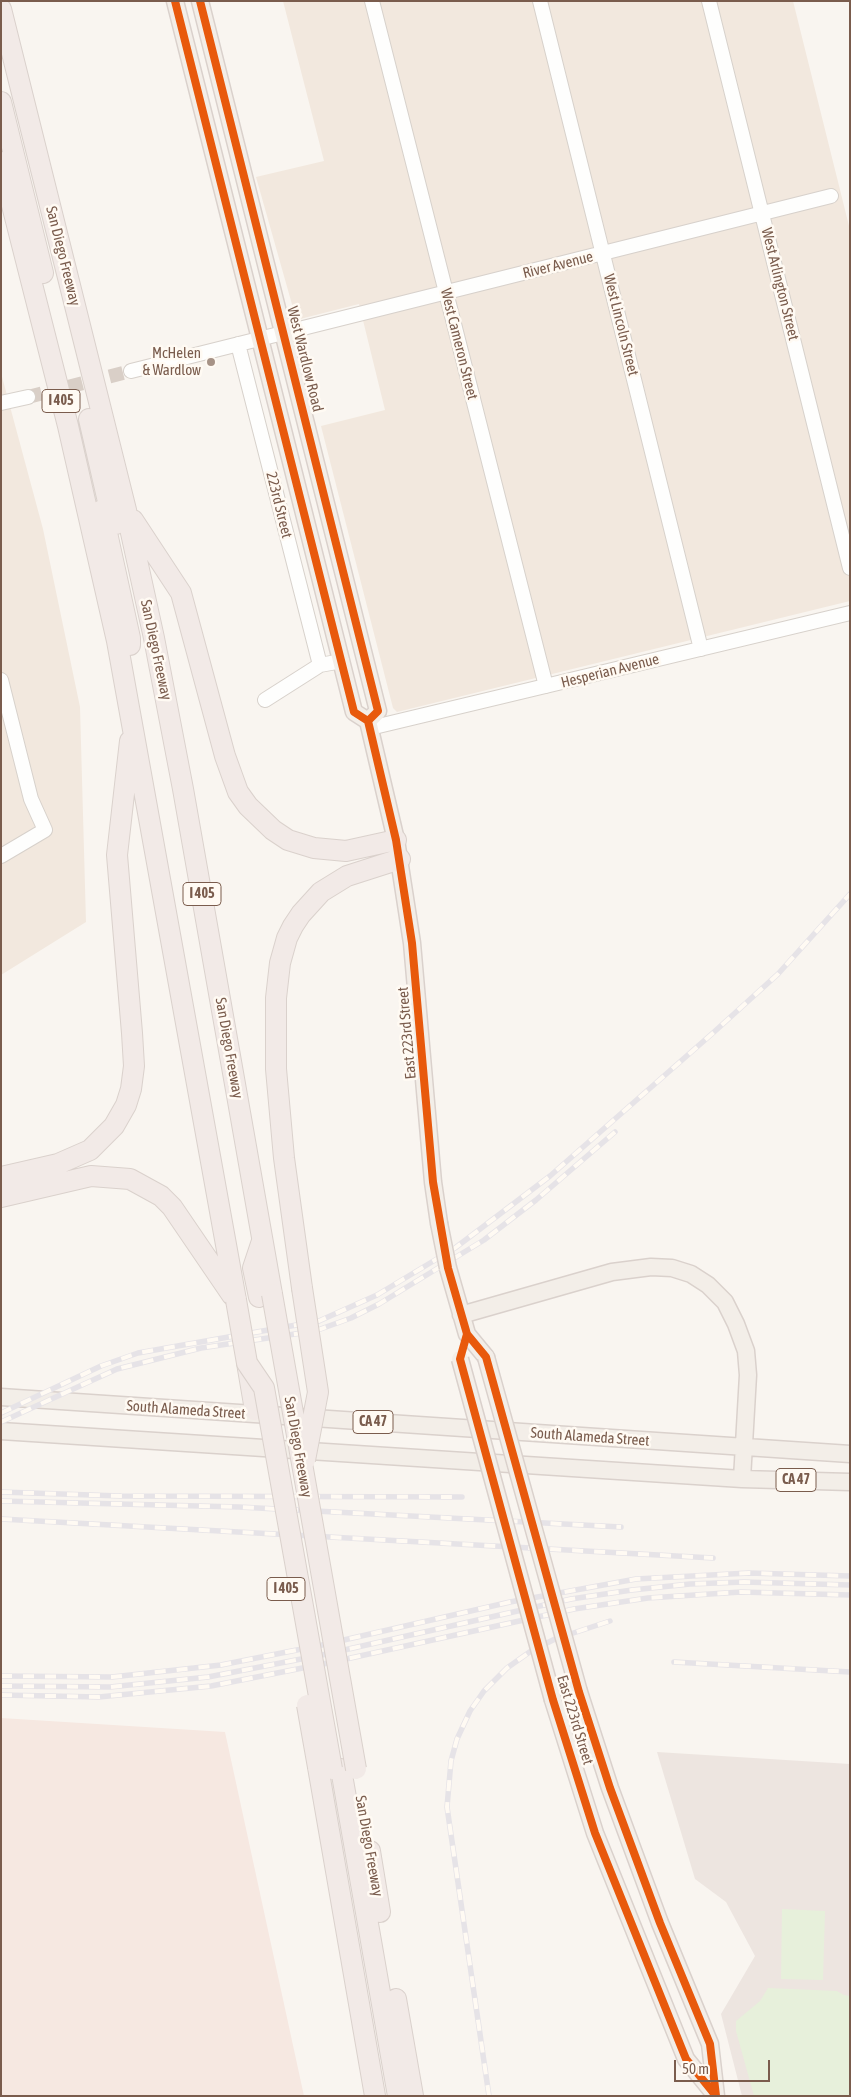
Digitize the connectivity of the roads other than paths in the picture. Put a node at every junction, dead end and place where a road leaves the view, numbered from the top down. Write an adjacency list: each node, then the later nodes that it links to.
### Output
1 (175, 1): 15 (main road)
2 (200, 1): 14 (main road, West Wardlow Road)
3 (372, 1): 13 (street, West Cameron Street)
4 (540, 1): 12 (street, West Lincoln Street)
5 (709, 1): 11 (street, West Arlington Street)
6 (1, 10): 20 (highway, San Diego Freeway / I 405)
7 (1, 64): 21 (highway)
8 (1, 102): 28 (highway)
9 (1, 162): 28 (highway, I 405)
10 (831, 196): 11 (street, River Avenue)
11 (762, 214): 12 (street, River Avenue); 22 (street, West Arlington Street)
12 (603, 254): 13 (street, River Avenue); 24 (street, West Lincoln Street)
13 (446, 293): 14 (street, River Avenue); 29 (street, West Cameron Street)
14 (284, 333): 15 (street, River Avenue); 32 (main road, West Wardlow Road)
15 (261, 339): 16 (street, River Avenue); 25 (main road)
16 (238, 344): 17 (street, River Avenue); 26 (street, 223rd Street)
17 (131, 371)
18 (28, 397): 19 (street)
19 (1, 403)
20 (126, 510): 21 (highway, San Diego Freeway / I 405); 33 (highway)
21 (135, 552): 37 (highway, San Diego Freeway / I 405)
22 (850, 568)
23 (850, 613): 24 (street, Hesperian Avenue)
24 (701, 649): 29 (street, Hesperian Avenue)
25 (342, 661): 26 (street); 32 (main road)
26 (320, 665): 30 (street)
27 (1, 680): 34 (street)
28 (125, 682): 31 (highway, I 405)
29 (546, 686): 32 (street, Hesperian Avenue)
30 (265, 700)
31 (133, 720): 35 (highway); 38 (highway, I 405)
32 (369, 725): 33 (main road, East 223rd Street)
33 (398, 850): 39 (main road, East 223rd Street, bridge); 45 (highway, bridge)
34 (1, 856)
35 (1, 1177)
36 (1, 1196): 38 (highway)
37 (265, 1295): 45 (highway, San Diego Freeway / I 405, bridge); 48 (highway)
38 (236, 1300): 48 (highway, I 405, bridge)
39 (462, 1315): 40 (main road, East 223rd Street); 43 (main road)
40 (467, 1334): 53 (main road, East 223rd Street, bridge); 53 (main road, East 223rd Street, bridge)
41 (1, 1397): 43 (main road, South Alameda Street / CA 47)
42 (1, 1431): 46 (main road, CA 47)
43 (744, 1448): 44 (main road, South Alameda Street / CA 47); 46 (main road)
44 (850, 1454)
45 (303, 1474): 48 (highway, San Diego Freeway / I 405, bridge)
46 (742, 1479): 47 (main road, CA 47)
47 (850, 1482)
48 (337, 1769): 49 (highway, San Diego Freeway / I 405); 50 (highway); 51 (highway); 52 (highway, San Diego Freeway / I 405)
49 (376, 2096)
50 (390, 2096)
51 (398, 2096)
52 (413, 2096)
53 (716, 2096)

